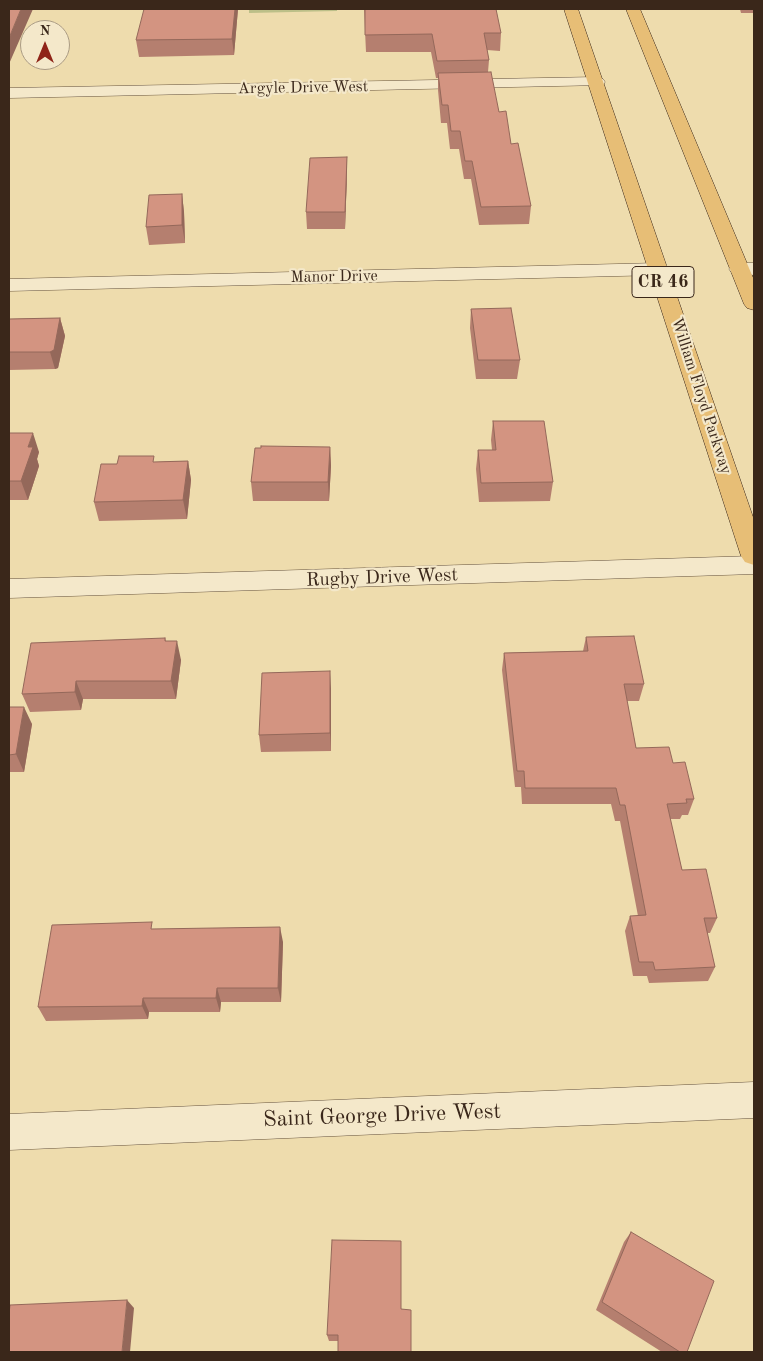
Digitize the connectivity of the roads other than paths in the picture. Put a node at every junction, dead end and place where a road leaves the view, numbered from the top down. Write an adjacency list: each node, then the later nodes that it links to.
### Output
1 (571, 9): 3 (highway, William Floyd Parkway / CR 46)
2 (633, 9): 6 (highway)
3 (597, 82): 4 (street, Argyle Drive West); 5 (highway, William Floyd Parkway / CR 46)
4 (9, 93)
5 (659, 269): 7 (street, Manor Drive); 9 (highway, William Floyd Parkway / CR 46)
6 (747, 269): 8 (highway)
7 (9, 285)
8 (754, 304)
9 (754, 556)
10 (754, 566): 11 (street, Rugby Drive West)
11 (9, 589)
12 (754, 1100): 13 (street, Saint George Drive West)
13 (9, 1132)

